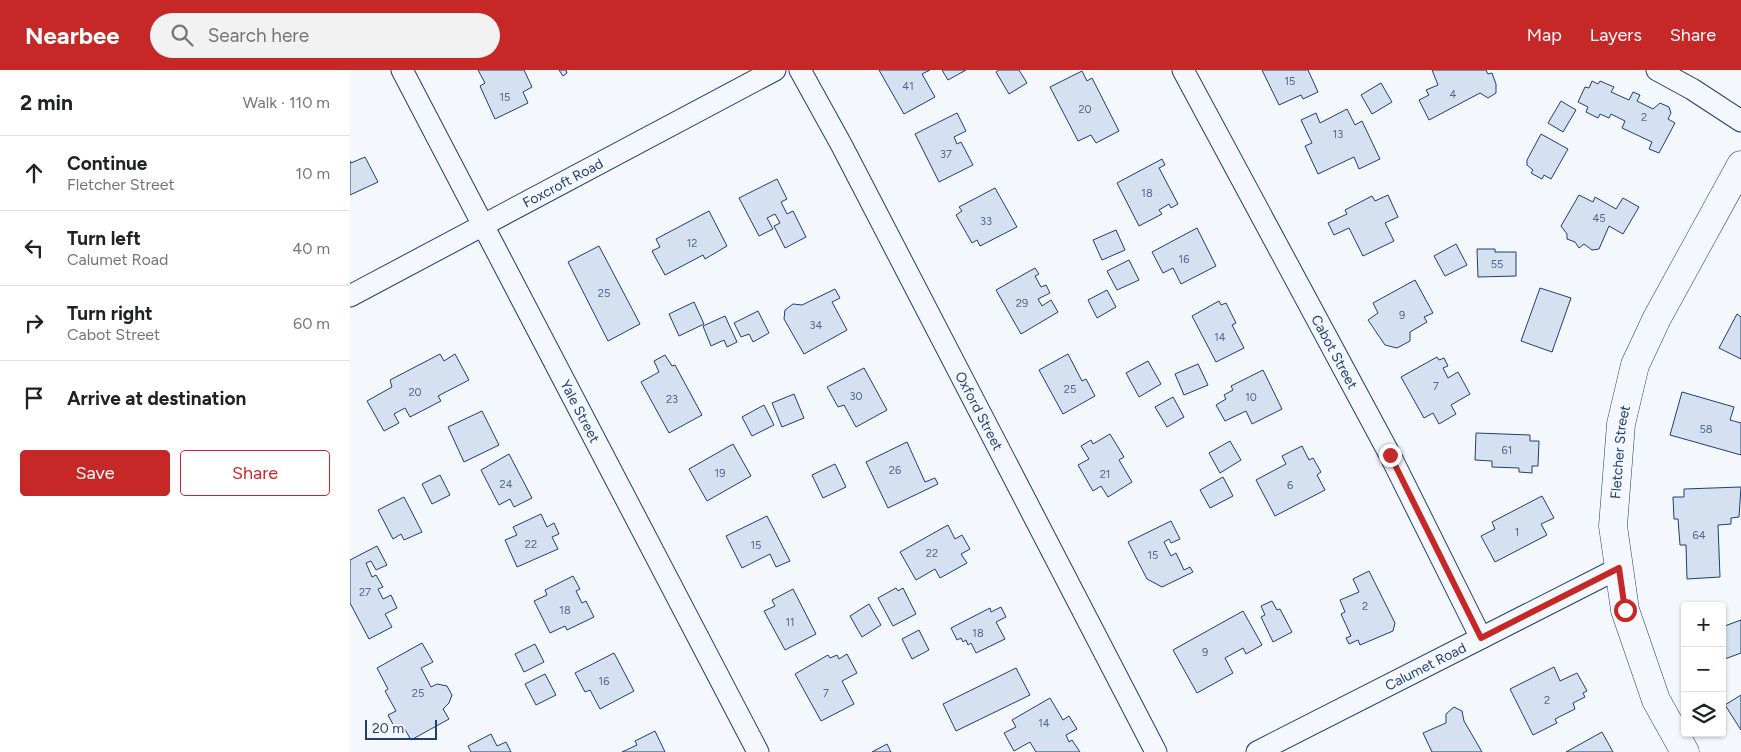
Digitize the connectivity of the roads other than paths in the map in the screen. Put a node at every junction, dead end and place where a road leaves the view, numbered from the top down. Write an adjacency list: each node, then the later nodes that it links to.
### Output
1 (402, 70): 8 (street, Yale Street)
2 (775, 70): 8 (street, Foxcroft Road)
3 (800, 70): 13 (street, Oxford Street)
4 (1183, 70): 11 (street, Cabot Street)
5 (1656, 70): 6 (street)
6 (1741, 121)
7 (1741, 165): 10 (street, Fletcher Street)
8 (484, 224): 9 (street, Foxcroft Road); 12 (street, Yale Street)
9 (350, 296)
10 (1619, 568): 11 (street, Calumet Road); 15 (street, Fletcher Street)
11 (1481, 638): 14 (street, Calumet Road)
12 (758, 752)
13 (1156, 752)
14 (1258, 752)
15 (1685, 752)

